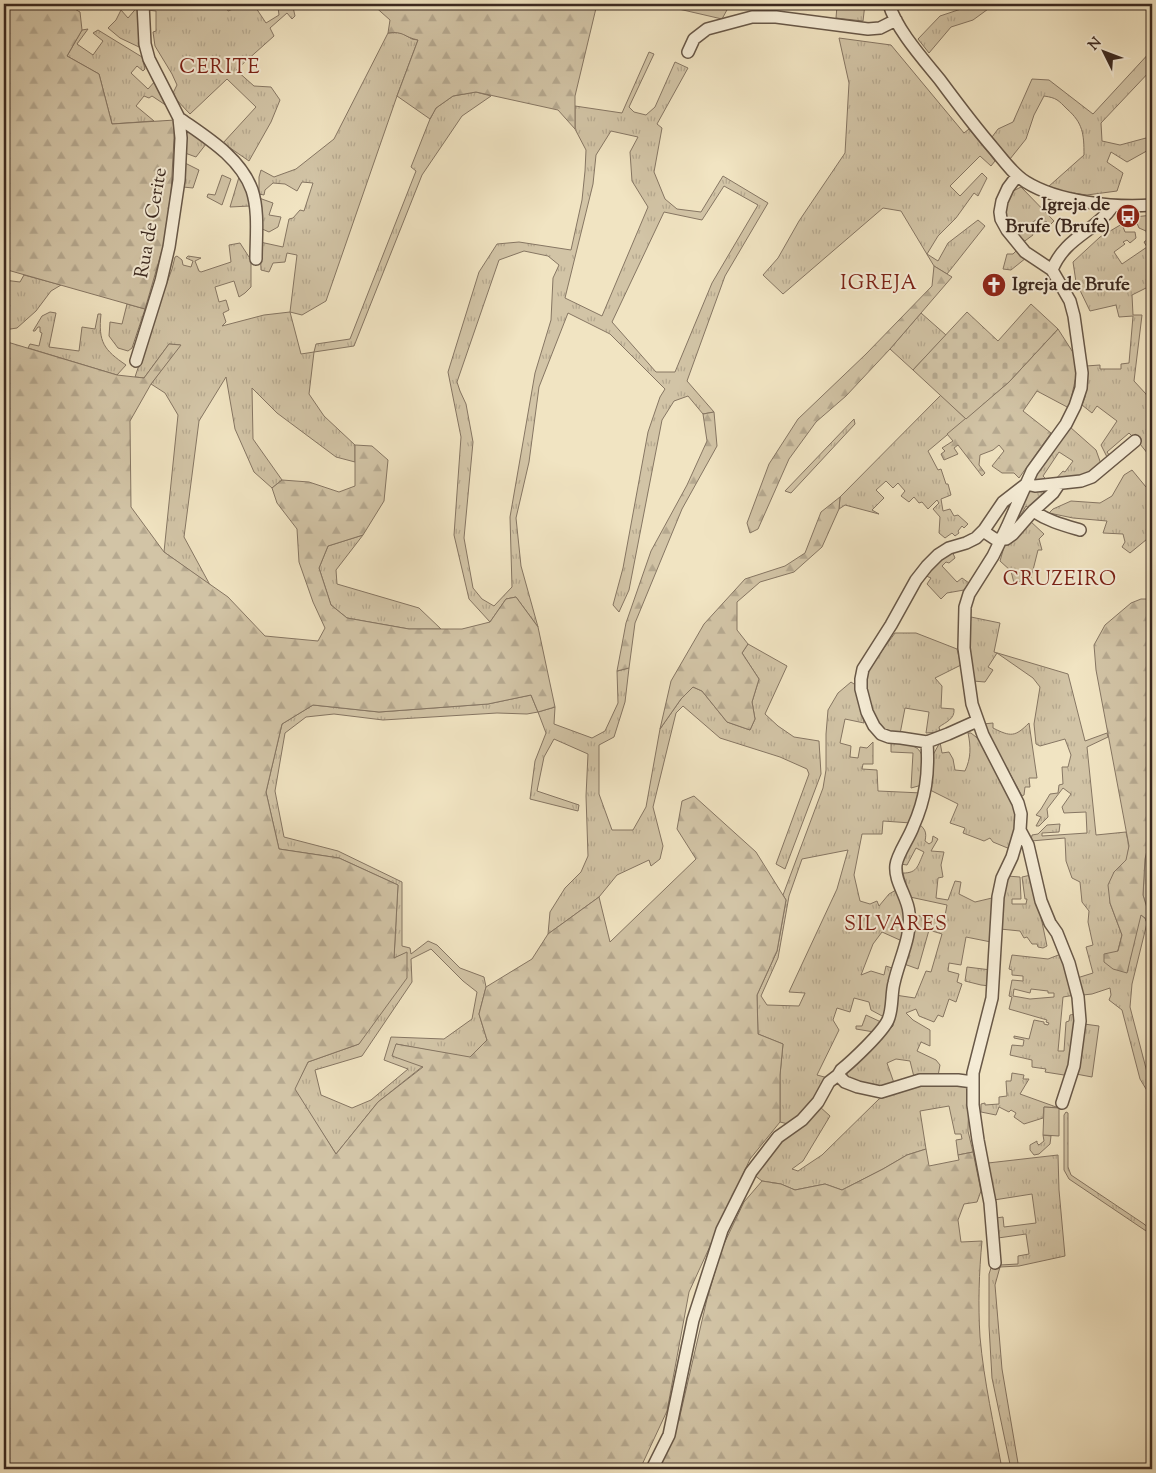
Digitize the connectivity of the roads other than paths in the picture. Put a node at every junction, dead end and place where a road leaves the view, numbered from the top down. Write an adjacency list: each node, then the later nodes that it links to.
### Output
1 (143, 4): 5 (street, Rua de Cerite)
2 (889, 4): 3 (street)
3 (896, 20): 4 (street); 6 (street)
4 (688, 52)
5 (179, 118): 9 (street, Rua de Cerite); 11 (street, Rua de Cerite)
6 (1018, 176): 8 (street); 10 (street)
7 (1152, 205): 8 (street)
8 (1113, 206): 10 (street)
9 (256, 259)
10 (1052, 270): 13 (street)
11 (136, 361)
12 (1135, 441): 14 (street)
13 (1026, 484): 14 (street); 16 (street); 18 (street)
14 (1059, 484): 15 (street)
15 (1033, 511): 17 (street); 18 (street)
16 (984, 530): 18 (street); 20 (street)
17 (1080, 530)
18 (1000, 540): 19 (street)
19 (977, 721): 20 (street); 21 (street)
20 (927, 742): 22 (street)
21 (1020, 830): 23 (street); 24 (street)
22 (838, 1075): 23 (street); 26 (street)
23 (973, 1082): 25 (street)
24 (1062, 1103)
25 (995, 1263)
26 (652, 1469)

